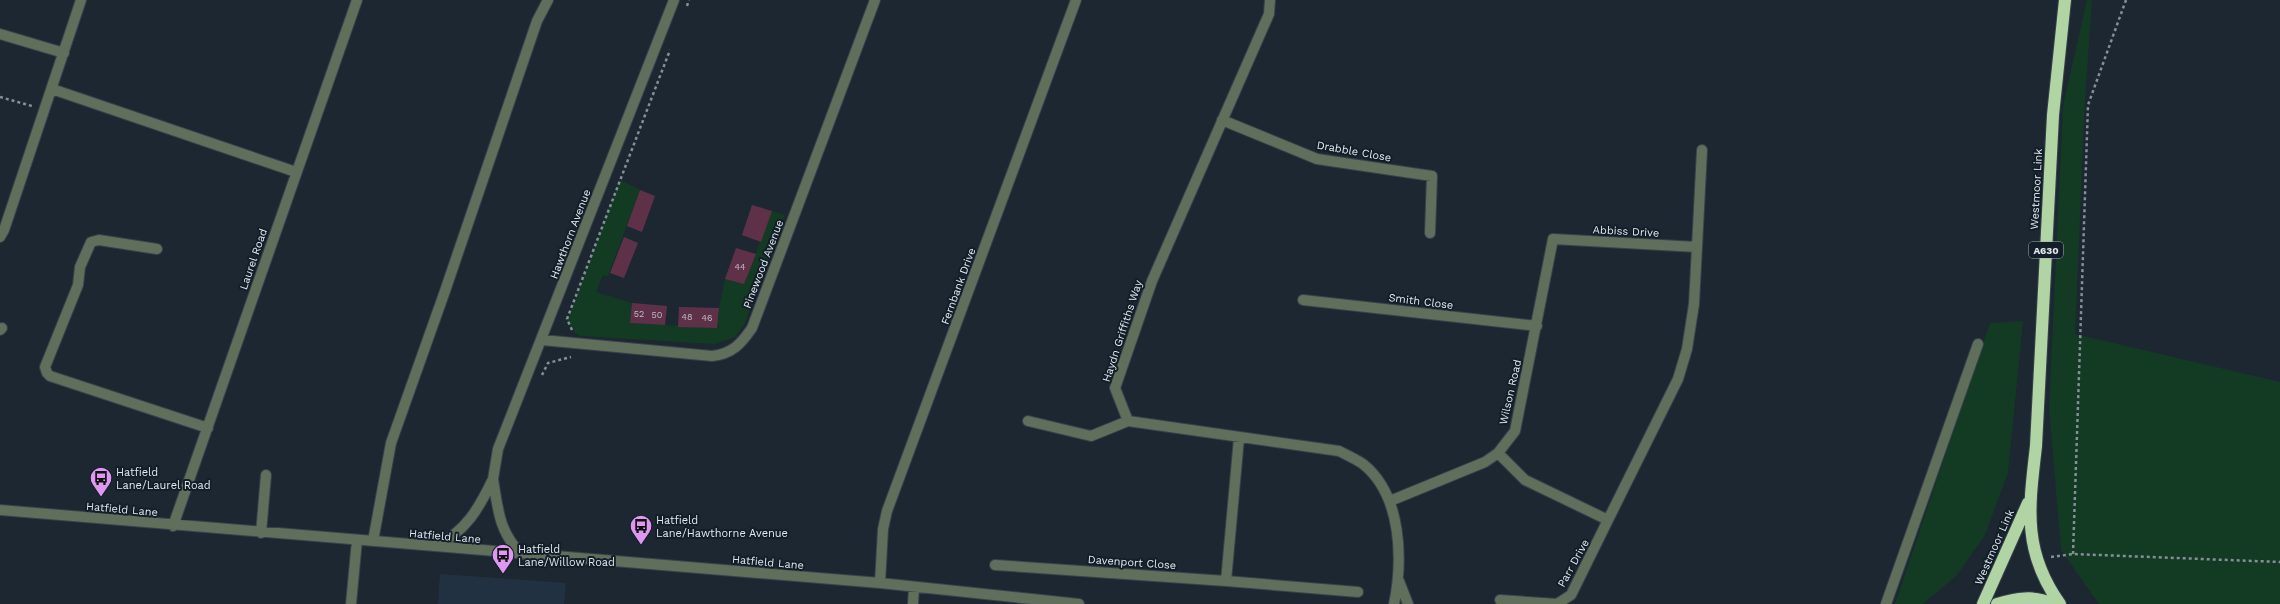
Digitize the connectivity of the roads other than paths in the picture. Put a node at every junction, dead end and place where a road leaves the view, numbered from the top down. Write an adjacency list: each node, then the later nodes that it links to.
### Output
1 (80, 0): 10 (street)
2 (357, 0): 14 (street, Laurel Road)
3 (548, 0): 38 (street)
4 (674, 0): 22 (street, Hawthorn Avenue)
5 (875, 0): 22 (street, Pinewood Avenue)
6 (1076, 0): 44 (street, Fernbank Drive)
7 (1270, 0): 12 (street, Haydn Griffiths Way)
8 (2065, 0): 31 (highway, Westmoor Link / A630)
9 (0, 34): 10 (street)
10 (64, 53): 11 (street)
11 (52, 89): 14 (street); 16 (street)
12 (1222, 120): 15 (street, Drabble Close); 25 (street, Haydn Griffiths Way)
13 (1702, 150): 18 (street)
14 (296, 172): 26 (street, Laurel Road)
15 (1430, 233)
16 (0, 237)
17 (1553, 239): 18 (street, Abbiss Drive); 21 (street, Wilson Road)
18 (1697, 247): 34 (street, Parr Drive)
19 (157, 249): 26 (street)
20 (1303, 300): 21 (street, Smith Close)
21 (1537, 326): 28 (street, Wilson Road)
22 (542, 340): 30 (street, Hawthorn Avenue)
23 (1978, 344): 53 (street)
24 (1028, 421): 25 (street)
25 (1128, 421): 27 (street)
26 (208, 428): 35 (street, Laurel Road)
27 (1239, 438): 32 (street); 42 (street)
28 (1498, 454): 32 (street, Wilson Road); 34 (street)
29 (266, 475): 36 (street)
30 (493, 479): 39 (street, Hawthorn Avenue); 40 (street, Hawthorn Avenue)
31 (2030, 500): 54 (highway, Westmoor Link / A630); 57 (highway, Westmoor Link / A630)
32 (1390, 501): 43 (street)
33 (0, 510): 35 (street, Hatfield Lane)
34 (1608, 520): 47 (street, Parr Drive)
35 (173, 526): 36 (street, Hatfield Lane)
36 (261, 533): 37 (street, Hatfield Lane)
37 (357, 540): 38 (street, Hatfield Lane); 48 (street)
38 (373, 541): 39 (street, Hatfield Lane)
39 (434, 547): 40 (street, Hatfield Lane)
40 (521, 554): 44 (street, Hatfield Lane)
41 (994, 565): 42 (street, Davenport Close)
42 (1226, 581): 46 (street, Davenport Close)
43 (1399, 581): 51 (street); 52 (street)
44 (880, 583): 45 (street, Hatfield Lane)
45 (914, 587): 49 (street); 50 (street, Hatfield Lane)
46 (1358, 592)
47 (1500, 600)
48 (351, 604)
49 (913, 604)
50 (1079, 604)
51 (1394, 604)
52 (1408, 604)
53 (1886, 604)
54 (1983, 604)
55 (1997, 604): 56 (highway)
56 (2053, 604)
57 (2060, 604)

